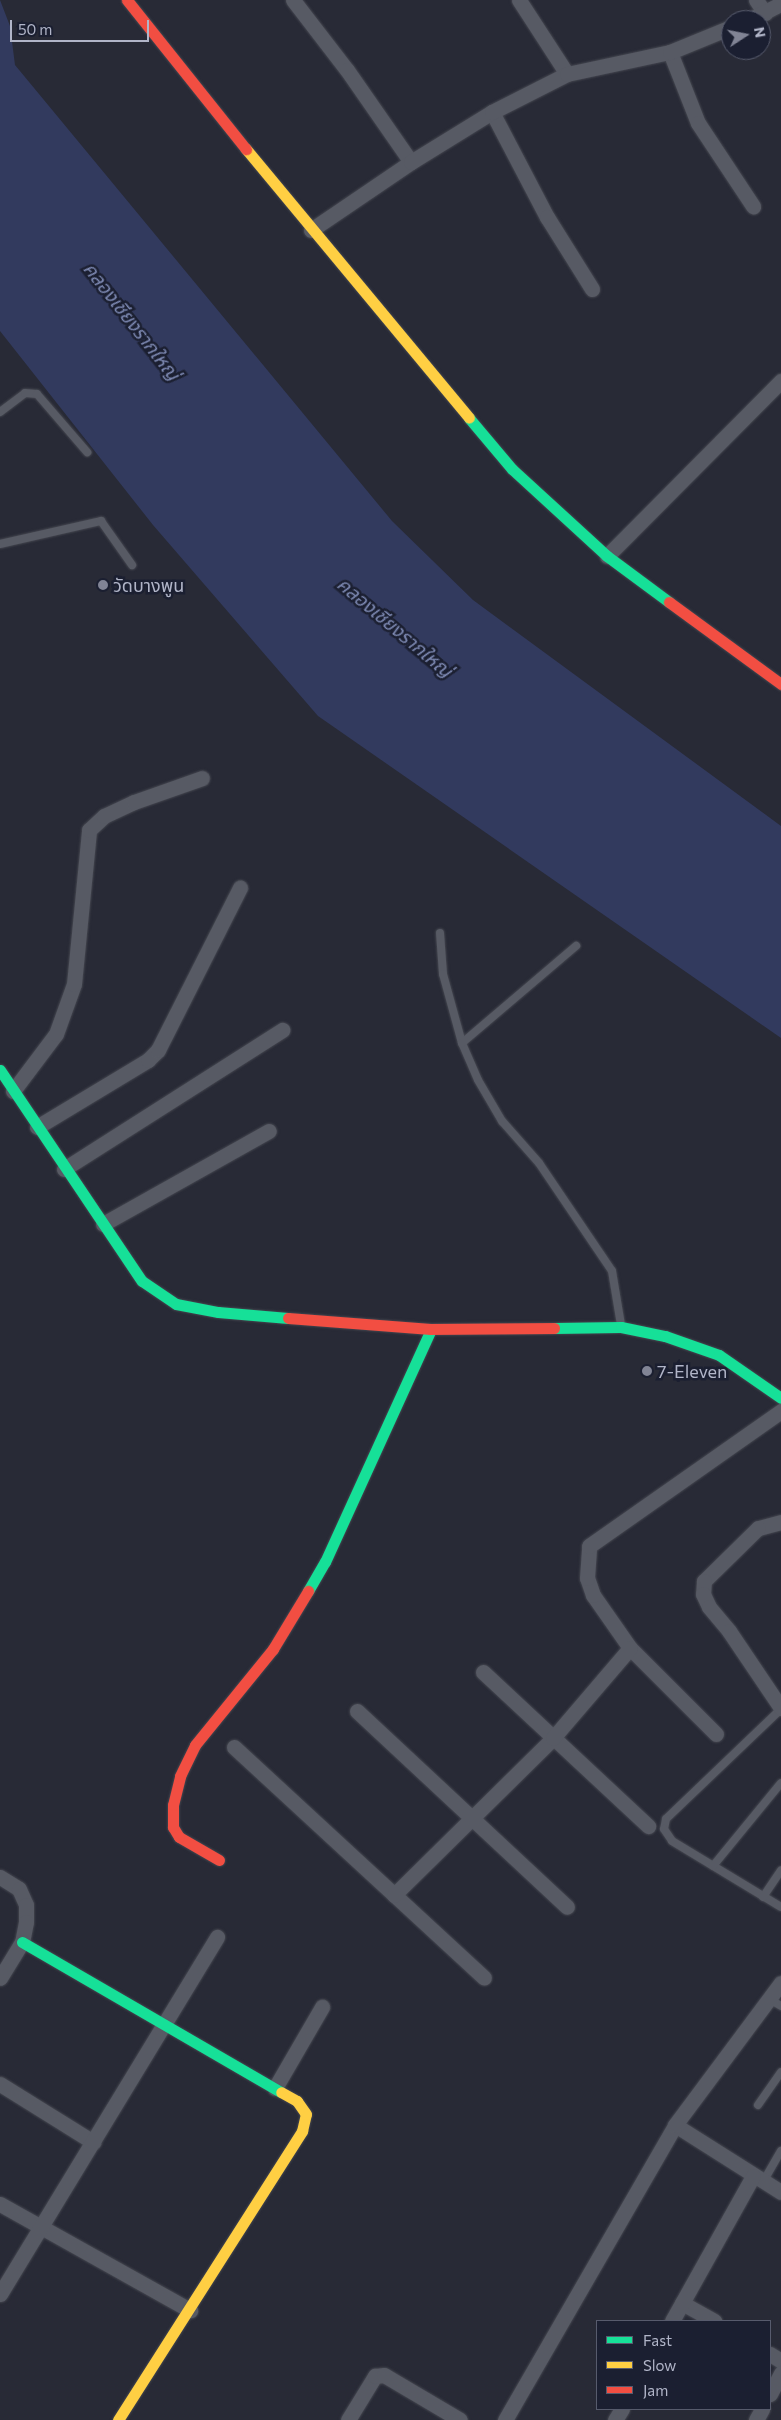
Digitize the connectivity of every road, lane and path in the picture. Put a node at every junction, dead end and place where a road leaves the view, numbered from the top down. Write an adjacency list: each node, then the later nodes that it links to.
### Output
1 (128, 0): 10 (street)
2 (293, 0): 8 (street)
3 (519, 0): 6 (street)
4 (721, 31): 5 (street)
5 (670, 52): 6 (street); 9 (street)
6 (567, 74): 7 (street)
7 (492, 112): 8 (street); 11 (street)
8 (411, 162): 10 (street)
9 (753, 206)
10 (311, 230): 16 (street)
11 (592, 289)
12 (781, 381): 16 (street)
13 (0, 412): 14 (lane)
14 (88, 452)
15 (0, 544): 17 (lane)
16 (608, 556): 18 (street)
17 (132, 565)
18 (781, 684)
19 (202, 778): 25 (street)
20 (240, 888): 26 (street)
21 (440, 933): 24 (lane)
22 (576, 946): 24 (lane)
23 (282, 1030): 28 (street)
24 (462, 1043): 30 (lane)
25 (5, 1081): 26 (street)
26 (37, 1127): 28 (street)
27 (269, 1131): 29 (street)
28 (64, 1169): 29 (street)
29 (102, 1224): 31 (street)
30 (621, 1327): 31 (street); 32 (street)
31 (430, 1329): 45 (street)
32 (781, 1398)
33 (781, 1411): 35 (street)
34 (781, 1522): 37 (street)
35 (630, 1648): 39 (street); 40 (street)
36 (482, 1672): 40 (street)
37 (781, 1709): 46 (lane)
38 (357, 1711): 43 (street)
39 (716, 1734)
40 (553, 1738): 43 (street); 44 (street)
41 (234, 1747): 49 (street)
42 (781, 1783): 46 (lane)
43 (471, 1818): 49 (street); 51 (street)
44 (648, 1826)
45 (219, 1860)
46 (713, 1866): 50 (lane)
47 (781, 1870): 50 (lane)
48 (0, 1878): 54 (street)
49 (394, 1895): 56 (street)
50 (763, 1897): 52 (lane)
51 (567, 1907)
52 (781, 1908)
53 (217, 1937): 60 (street)
54 (22, 1942): 55 (street); 60 (street)
55 (0, 1978)
56 (484, 1978)
57 (781, 1983): 58 (street)
58 (776, 2003): 65 (street)
59 (322, 2006): 63 (street)
60 (165, 2026): 63 (street); 66 (street)
61 (781, 2072): 64 (lane)
62 (0, 2084): 66 (street)
63 (275, 2088): 74 (street)
64 (758, 2105)
65 (675, 2125): 68 (street); 82 (street)
66 (93, 2142): 71 (street)
67 (781, 2151): 68 (lane)
68 (758, 2179): 69 (street); 73 (street)
69 (781, 2192)
70 (0, 2204): 71 (street)
71 (41, 2227): 72 (street); 74 (street)
72 (0, 2294)
73 (682, 2303): 75 (street); 76 (street)
74 (190, 2310): 79 (street)
75 (673, 2320)
76 (712, 2320)
77 (781, 2373): 78 (street)
78 (771, 2392)
79 (118, 2420)
80 (348, 2420): 81 (street)
81 (460, 2420)
82 (505, 2420)

